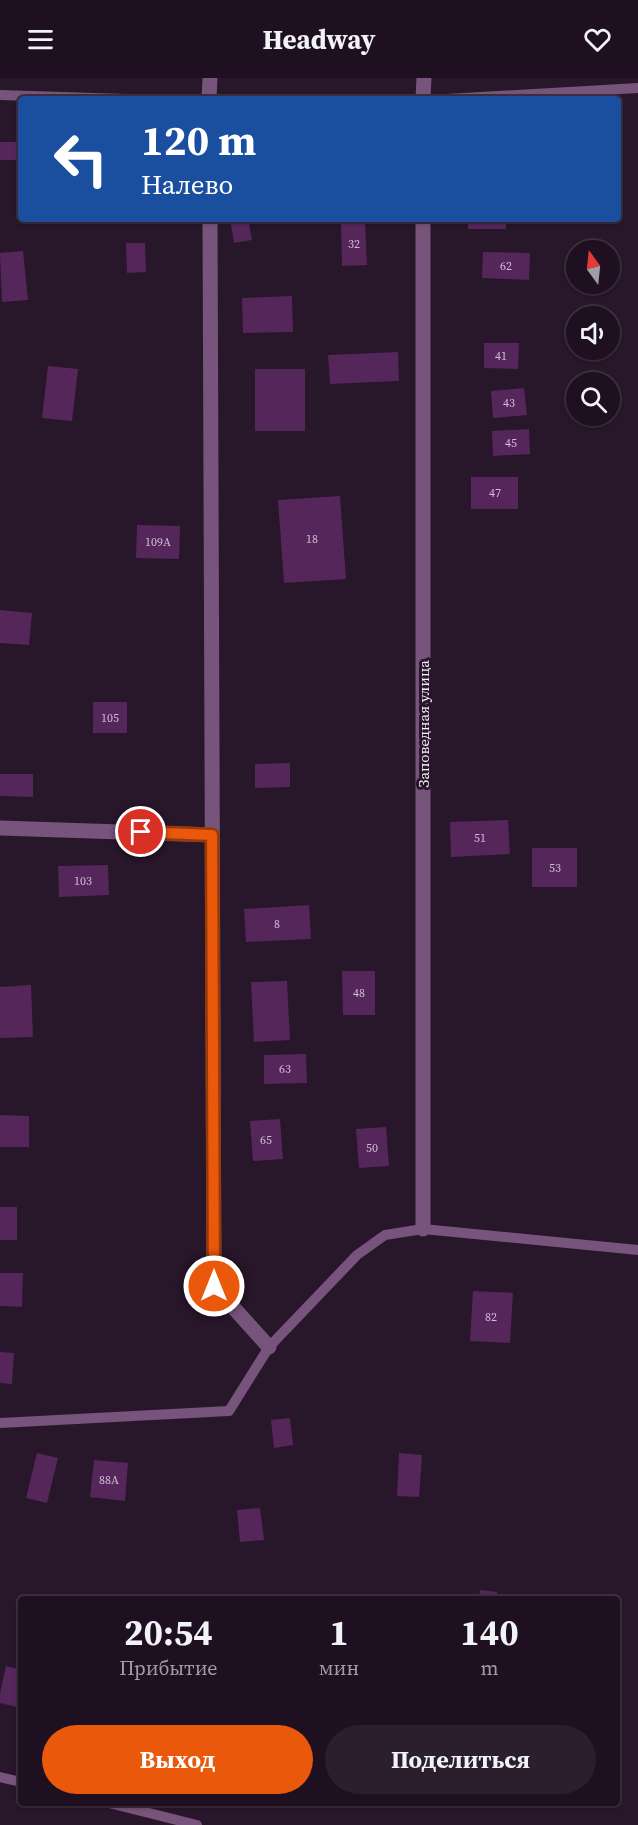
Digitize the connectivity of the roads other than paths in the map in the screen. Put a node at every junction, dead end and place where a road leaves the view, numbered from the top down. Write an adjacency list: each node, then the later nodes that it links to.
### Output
1 (210, 78): 6 (street)
2 (424, 78): 7 (street)
3 (638, 88): 8 (lane)
4 (0, 95): 5 (lane)
5 (32, 96)
6 (209, 96)
7 (423, 96)
8 (498, 96)
9 (210, 222): 12 (street)
10 (423, 222): 13 (street, Заповедная улица)
11 (0, 828): 12 (street)
12 (212, 835): 15 (street)
13 (423, 1229): 14 (lane); 15 (lane)
14 (638, 1250)
15 (269, 1347): 16 (lane)
16 (0, 1423)
17 (0, 1777): 18 (lane)
18 (18, 1781)
19 (121, 1806): 20 (lane)
20 (197, 1825)

